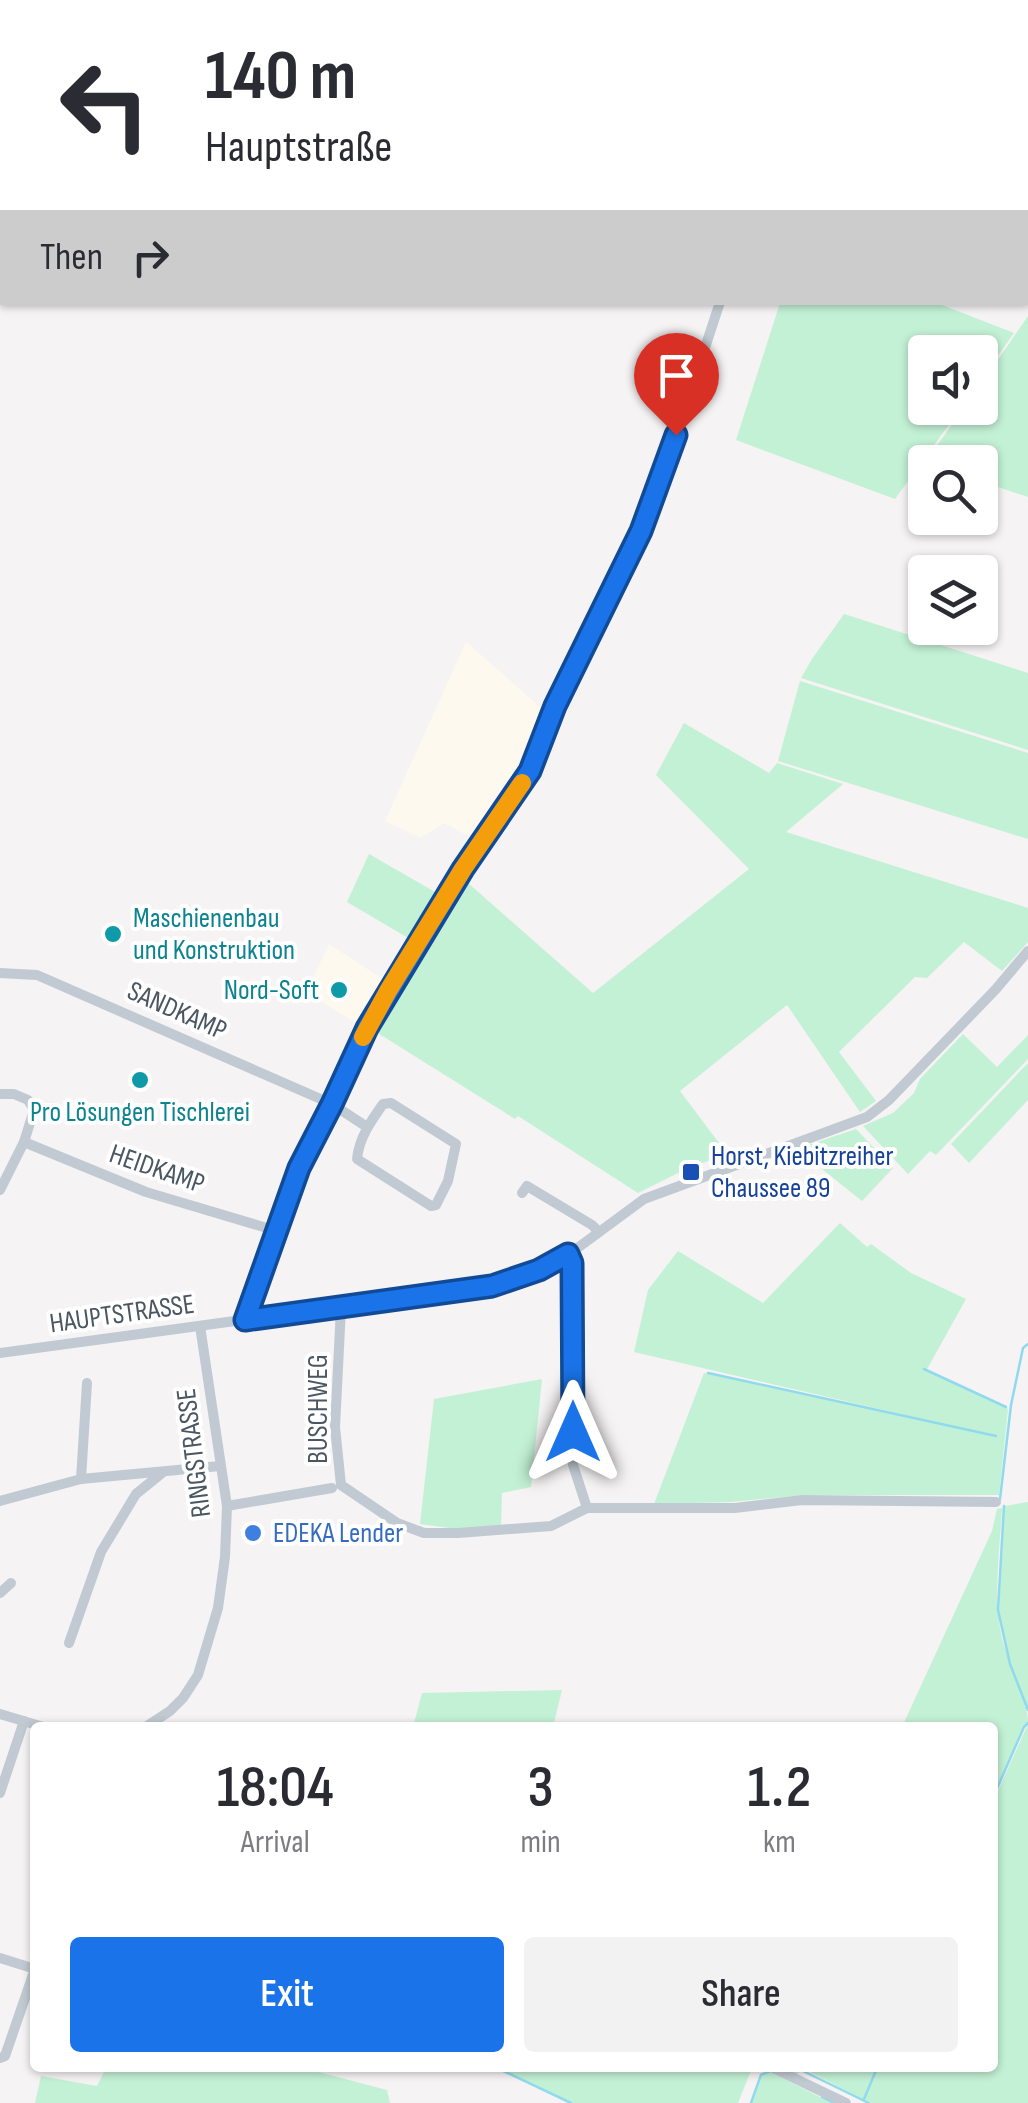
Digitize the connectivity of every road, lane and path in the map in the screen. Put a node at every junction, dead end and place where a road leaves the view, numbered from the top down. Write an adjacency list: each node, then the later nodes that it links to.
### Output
1 (719, 305): 5 (street)
2 (1028, 951): 11 (street, HAUPTSTRASSE)
3 (0, 973): 5 (street, SANDKAMP)
4 (0, 1094): 7 (street)
5 (332, 1104): 6 (street, SANDKAMP); 10 (street)
6 (368, 1128): 6 (street)
7 (24, 1142): 8 (street); 10 (street, HEIDKAMP)
8 (0, 1190)
9 (522, 1192): 11 (street)
10 (277, 1230): 14 (street)
11 (599, 1232): 12 (street, HAUPTSTRASSE)
12 (568, 1254): 13 (street, HAUPTSTRASSE); 25 (street)
13 (341, 1308): 14 (street, HAUPTSTRASSE); 25 (street, BUSCHWEG)
14 (245, 1320): 15 (street, HAUPTSTRASSE)
15 (200, 1326): 16 (street, HAUPTSTRASSE); 18 (street, RINGSTRASSE)
16 (0, 1354)
17 (87, 1383): 20 (street)
18 (220, 1466): 19 (street); 24 (street, RINGSTRASSE)
19 (163, 1472): 20 (street); 28 (street)
20 (81, 1480): 22 (street)
21 (332, 1488): 24 (street)
22 (0, 1501)
23 (996, 1502): 25 (street, BUSCHWEG)
24 (227, 1506): 32 (street, RINGSTRASSE)
25 (587, 1508)
26 (11, 1583): 27 (street)
27 (0, 1593)
28 (69, 1643)
29 (0, 1714): 30 (street)
30 (24, 1720): 31 (street); 33 (street)
31 (30, 1722)
32 (153, 1722)
33 (0, 1793)
34 (0, 1958): 35 (street)
35 (30, 1967)
36 (30, 1984): 37 (street)
37 (0, 2058)
38 (782, 2072): 39 (street)
39 (846, 2103)

